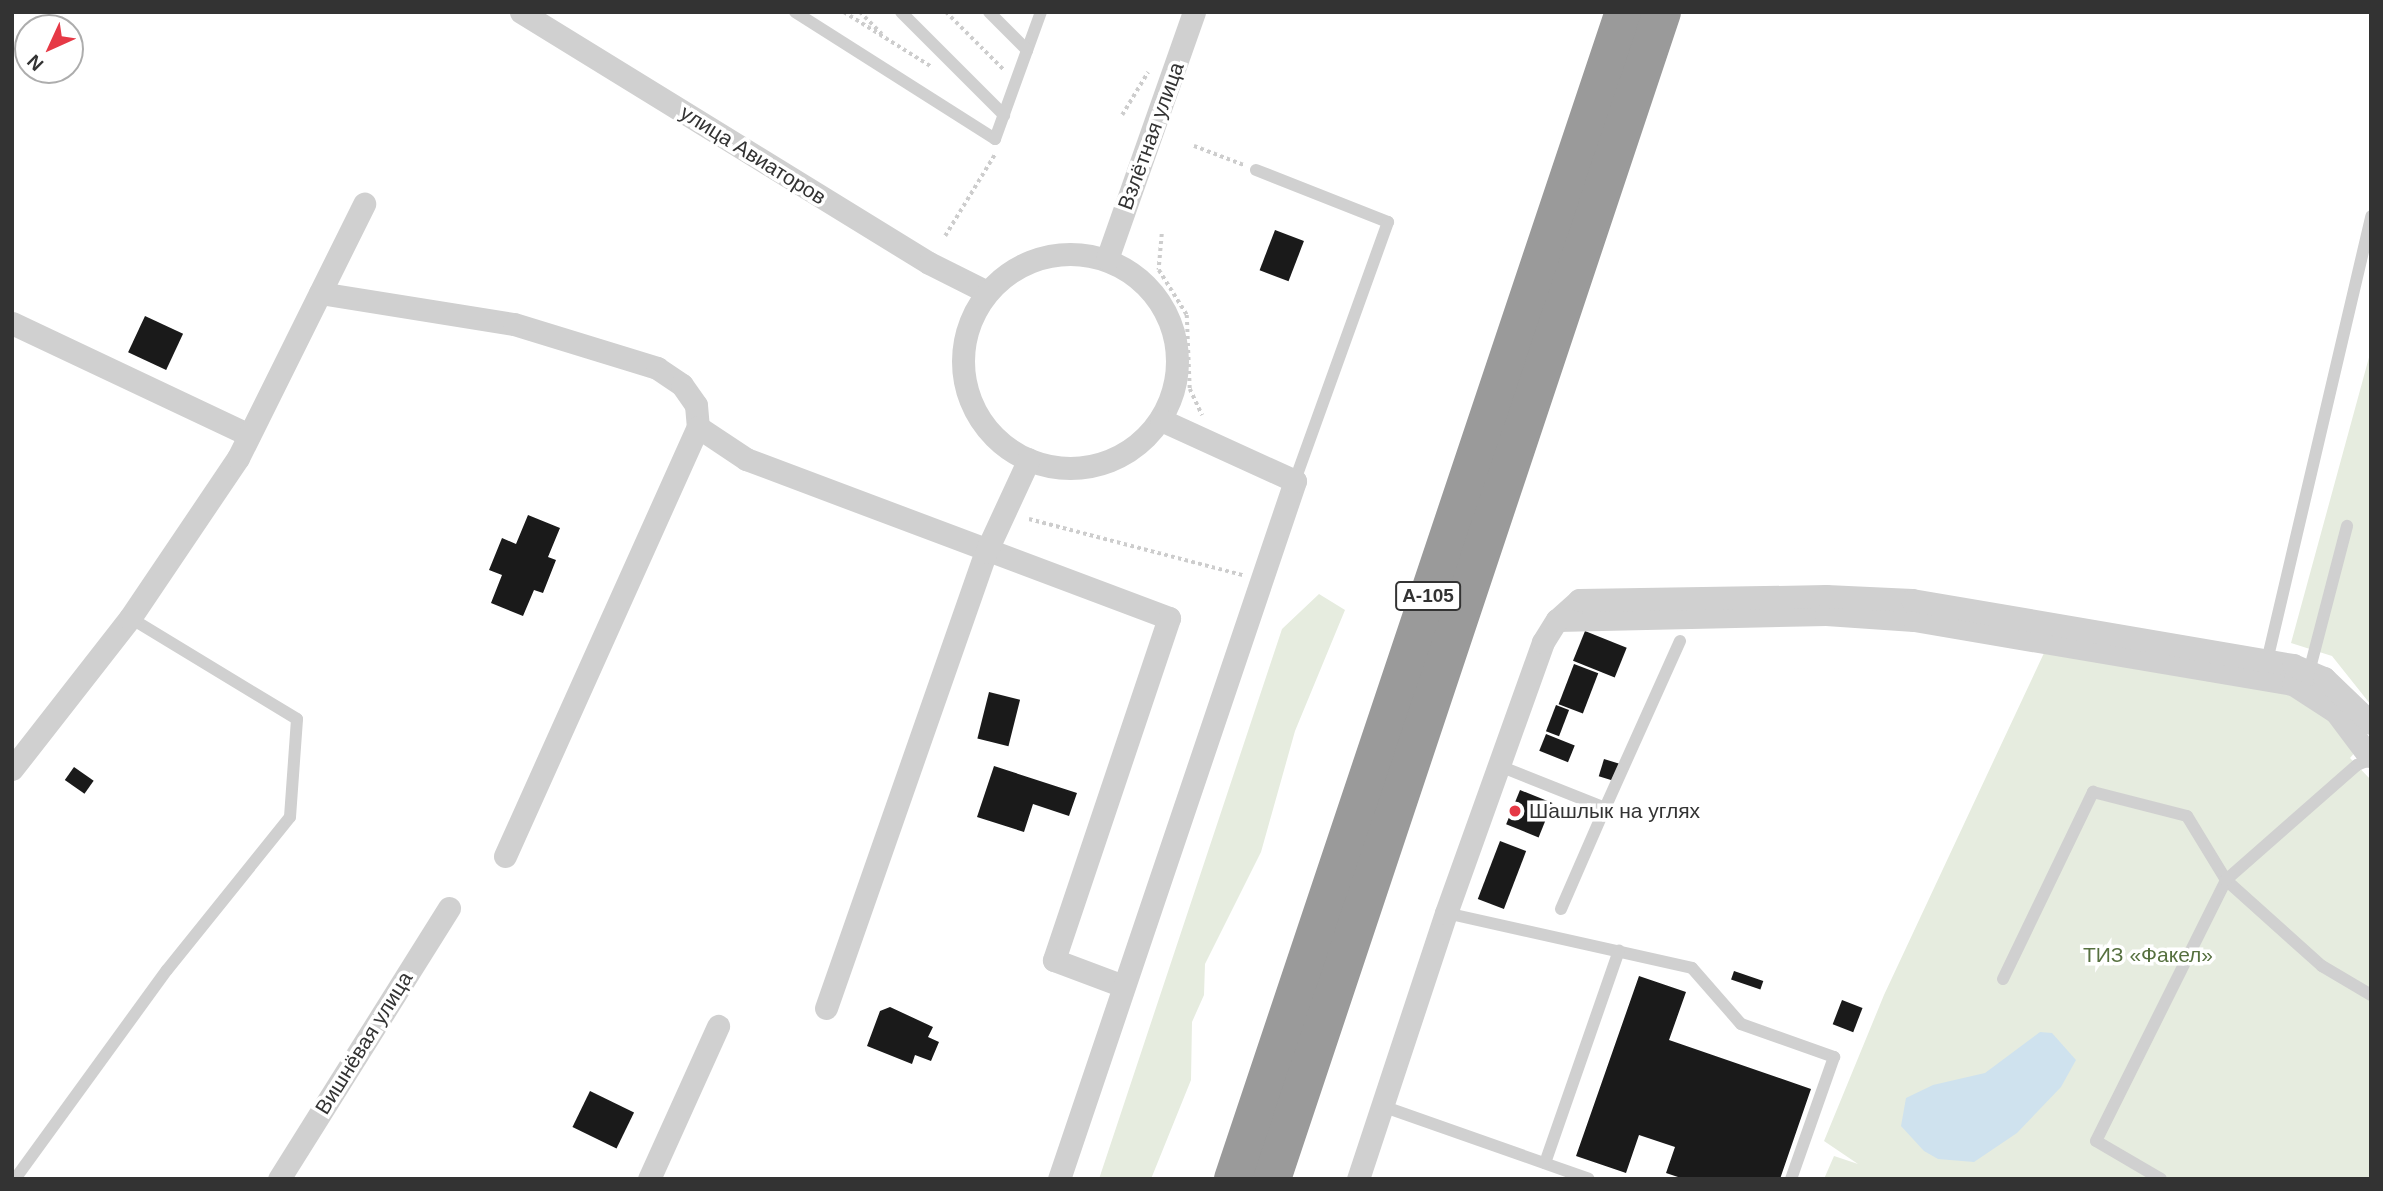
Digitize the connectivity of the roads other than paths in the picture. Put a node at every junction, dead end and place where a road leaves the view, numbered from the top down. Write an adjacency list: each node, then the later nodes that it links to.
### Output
1 (521, 12): 15 (street, улица Авиаторов)
2 (794, 12): 10 (lane)
3 (901, 12): 10 (lane)
4 (989, 12): 9 (lane)
5 (1041, 12): 9 (lane)
6 (1194, 12): 14 (street, Взлётная улица)
7 (1624, 12): 52 (highway, А-105)
8 (1662, 12): 53 (highway, А-105)
9 (1027, 50): 10 (lane)
10 (1004, 115)
11 (1256, 170): 22 (lane)
12 (364, 204): 16 (street)
13 (2371, 216): 28 (lane)
14 (1107, 259): 15 (street); 18 (street)
15 (987, 292): 21 (street)
16 (320, 293): 19 (street); 20 (street)
17 (12, 323): 20 (street)
18 (1161, 420): 21 (street); 22 (street)
19 (698, 427): 24 (street); 35 (street)
20 (249, 435): 25 (street)
21 (1030, 459): 24 (street)
22 (1295, 481): 42 (street)
23 (2347, 526): 29 (lane)
24 (986, 552): 42 (street); 44 (street)
25 (130, 618): 33 (street); 48 (lane)
26 (1557, 620): 28 (street); 31 (street); 32 (street)
27 (1680, 641): 34 (lane)
28 (2267, 661): 29 (street)
29 (2309, 672): 30 (street)
30 (2371, 723)
31 (2370, 757): 36 (lane)
32 (1497, 765): 34 (lane); 39 (street)
33 (12, 769)
34 (1605, 808): 38 (lane)
35 (505, 856)
36 (2226, 880): 41 (lane); 43 (lane); 57 (lane)
37 (449, 908): 49 (street, Вишнёвая улица)
38 (1561, 909)
39 (1446, 913): 40 (lane); 46 (street)
40 (1619, 951): 47 (lane); 56 (lane)
41 (2003, 979)
42 (1123, 986): 51 (street)
43 (2371, 995)
44 (826, 1008)
45 (718, 1026): 50 (street)
46 (1381, 1106): 47 (lane); 54 (street)
47 (1545, 1163): 55 (lane)
48 (15, 1179)
49 (278, 1179)
50 (649, 1179)
51 (1059, 1179)
52 (1233, 1179)
53 (1272, 1179)
54 (1358, 1179)
55 (1589, 1179)
56 (1791, 1179)
57 (2161, 1179)

